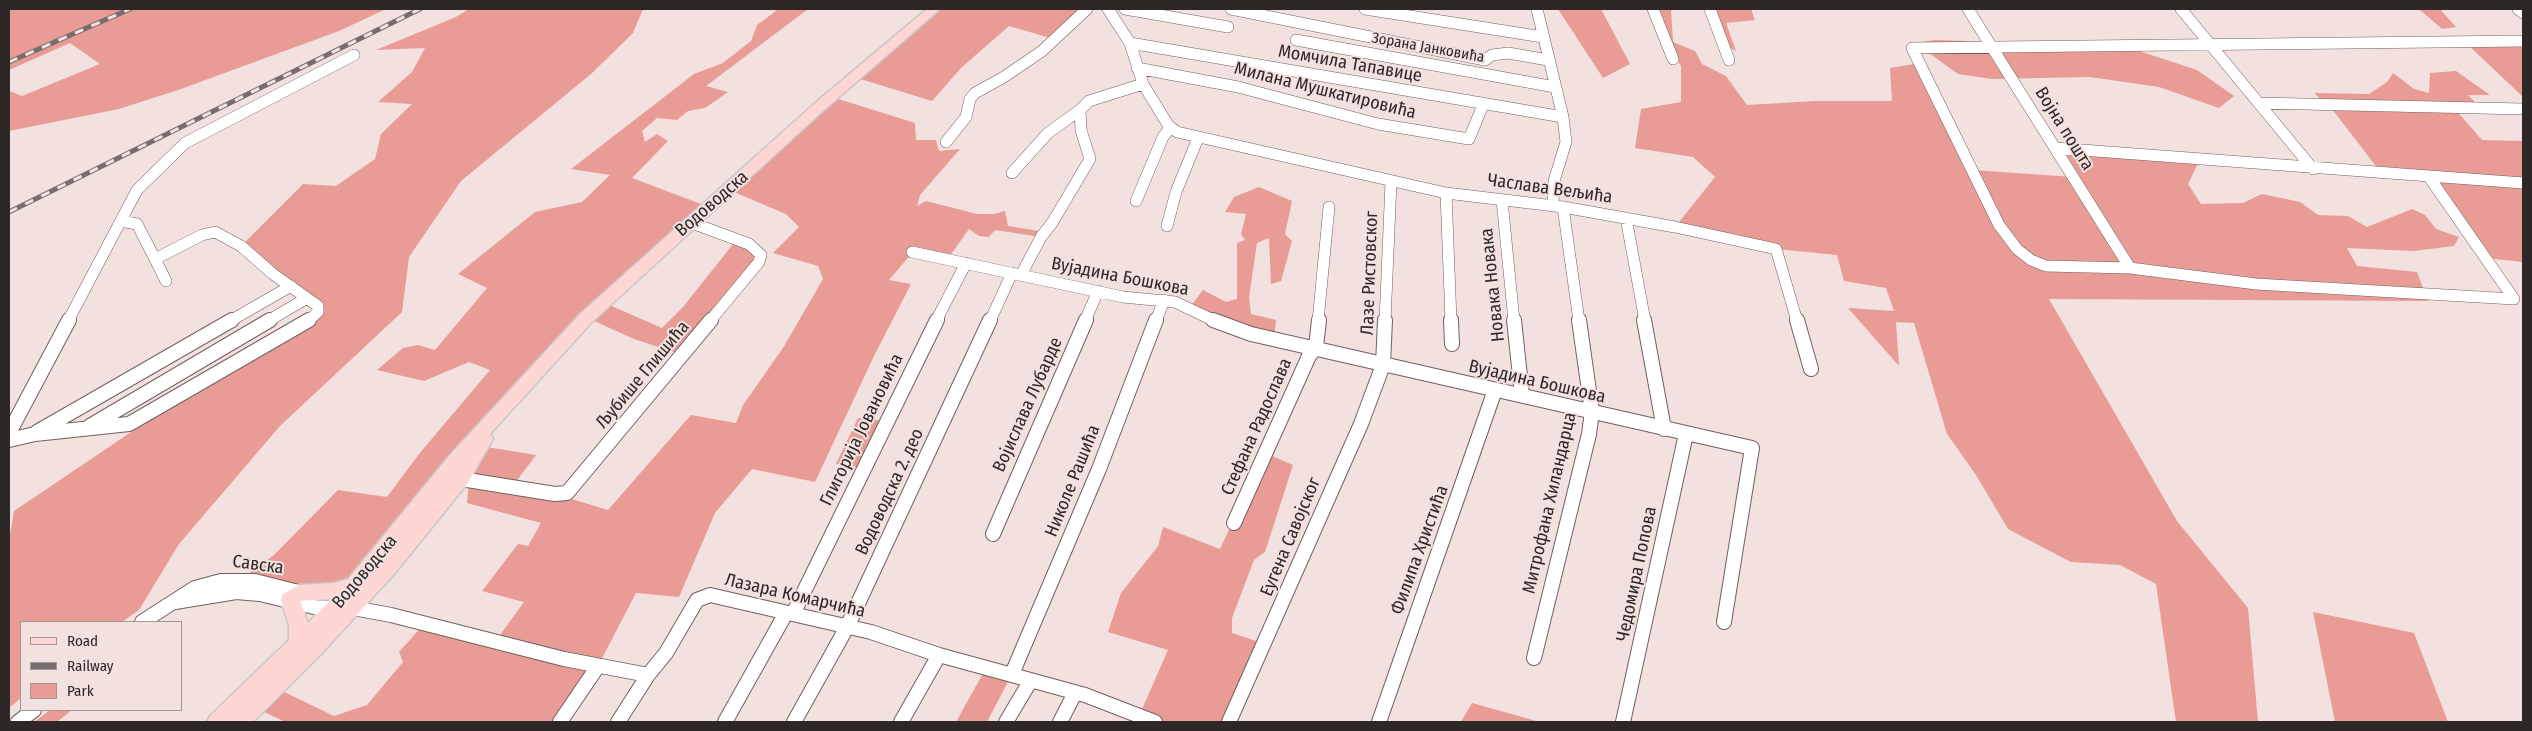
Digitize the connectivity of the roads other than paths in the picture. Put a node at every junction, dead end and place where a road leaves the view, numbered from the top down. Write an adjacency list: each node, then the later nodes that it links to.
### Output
1 (934, 9): 53 (main road, Водоводска)
2 (1086, 9): 39 (street)
3 (1108, 9): 19 (street)
4 (1125, 9): 14 (street)
5 (1231, 9): 15 (street)
6 (1365, 9): 16 (street)
7 (1537, 9): 16 (street, Митрофана Хиландарца)
8 (1653, 9): 24 (street)
9 (1710, 9): 27 (street)
10 (1968, 9): 21 (street, Војна пошта)
11 (2181, 9): 20 (street)
12 (2518, 9): 13 (street)
13 (2523, 14)
14 (1228, 27)
15 (1347, 34): 22 (street); 25 (street)
16 (1543, 37): 26 (street, Митрофана Хиландарца)
17 (1296, 40): 22 (street, Зорана Јанковића)
18 (2523, 41): 20 (street)
19 (1130, 43): 28 (street); 33 (street, Момчила Тапавице)
20 (2210, 44): 21 (street); 32 (street)
21 (1992, 47): 40 (street, Војна пошта); 58 (street)
22 (1340, 48): 29 (street, Зорана Јанковића)
23 (354, 55): 52 (street)
24 (1673, 59)
25 (1485, 60): 26 (street); 29 (street)
26 (1548, 60): 31 (street, Митрофана Хиландарца)
27 (1729, 60)
28 (1137, 68): 30 (street); 33 (street, Милана Мушкатировића)
29 (1487, 74): 31 (street, Зорана Јанковића)
30 (1143, 84): 35 (street); 37 (street)
31 (1555, 87): 36 (street, Митрофана Хиландарца)
32 (2259, 103): 34 (street); 41 (street)
33 (1483, 105): 36 (street, Момчила Тапавице)
34 (2523, 109)
35 (1080, 110): 42 (street); 59 (street, Водоводска 2. део)
36 (1563, 117): 49 (street, Митрофана Хиландарца)
37 (1170, 128): 38 (street, Часлава Вељића); 48 (street)
38 (1198, 138): 44 (street, Часлава Вељића); 54 (street)
39 (946, 142)
40 (2055, 148): 41 (street); 58 (street, Војна пошта)
41 (2313, 169): 43 (street)
42 (1012, 172)
43 (2429, 177): 45 (street); 58 (street)
44 (1391, 182): 46 (street, Часлава Вељића); 67 (street, Лазе Ристовског)
45 (2523, 183)
46 (1446, 193): 47 (street, Часлава Вељића); 65 (street)
47 (1502, 200): 49 (street, Часлава Вељића); 70 (street, Новака Новака)
48 (1136, 201)
49 (1558, 206): 51 (street, Часлава Вељића); 72 (street, Митрофана Хиландарца)
50 (1329, 207): 66 (street)
51 (1626, 218): 68 (street, Часлава Вељића); 74 (street)
52 (121, 220): 56 (street); 75 (street)
53 (692, 223): 71 (main road, Водоводска); 79 (street, Љубише Глишића)
54 (1167, 226)
55 (912, 252): 57 (street, Вујадина Бошкова)
56 (154, 259): 60 (street); 61 (street)
57 (966, 263): 59 (street, Вујадина Бошкова); 85 (street, Глигорија Јовановића)
58 (2130, 268)
59 (1017, 274): 62 (street, Вујадина Бошкова); 88 (street, Водоводска 2. део)
60 (166, 281)
61 (291, 286): 63 (street); 76 (street)
62 (1098, 291): 64 (street, Вујадина Бошкова); 81 (street, Војислава Лубарде)
63 (307, 298): 73 (street); 73 (street)
64 (1164, 300): 66 (street, Вујадина Бошкова); 93 (street, Николе Рашића)
65 (1452, 344)
66 (1316, 348): 67 (street, Вујадина Бошкова); 80 (street, Стефана Радослава)
67 (1384, 365): 69 (street, Вујадина Бошкова); 109 (street, Еугена Савојског)
68 (1810, 368)
69 (1495, 390): 70 (street, Вујадина Бошкова); 110 (street, Филипа Христића)
70 (1522, 395): 72 (street, Вујадина Бошкова)
71 (501, 410): 79 (main road, Водоводска); 82 (main road, Водоводска)
72 (1592, 412): 74 (street, Вујадина Бошкова); 91 (street, Митрофана Хиландарца)
73 (85, 428): 76 (street)
74 (1664, 429): 77 (street, Вујадина Бошкова)
75 (9, 433)
76 (35, 434): 78 (street)
77 (1686, 434): 87 (street, Вујадина Бошкова); 111 (street, Чедомира Попова)
78 (9, 440)
79 (461, 479): 84 (main road, Водоводска)
80 (1234, 523)
81 (993, 534)
82 (356, 585): 83 (main road); 84 (main road, Водоводска)
83 (294, 596): 84 (street, Савска); 86 (street, Савска); 89 (main road)
84 (345, 607): 89 (main road, Водоводска); 92 (street); 100 (main road, Водоводска)
85 (789, 614): 88 (street, Лазара Комарчића); 94 (street, Лазара Комарчића); 103 (street, Глигорија Јовановића)
86 (144, 621)
87 (1724, 622)
88 (847, 627): 90 (street, Лазара Комарчића); 104 (street, Водоводска 2. део)
89 (299, 644): 99 (main road, Водоводска)
90 (939, 655): 93 (street, Лазара Комарчића); 105 (street)
91 (1534, 658)
92 (598, 666): 94 (street); 101 (street)
93 (1012, 674): 95 (street, Лазара Комарчића)
94 (648, 675): 102 (street)
95 (1032, 680): 96 (street, Лазара Комарчића); 106 (street)
96 (1075, 693): 107 (street); 108 (street, Лазара Комарчића)
97 (33, 711): 98 (street)
98 (18, 722)
99 (217, 722)
100 (240, 722)
101 (560, 722)
102 (618, 722)
103 (725, 722)
104 (794, 722)
105 (901, 722)
106 (1006, 722)
107 (1060, 722)
108 (1155, 722)
109 (1229, 722)
110 (1379, 722)
111 (1623, 722)

